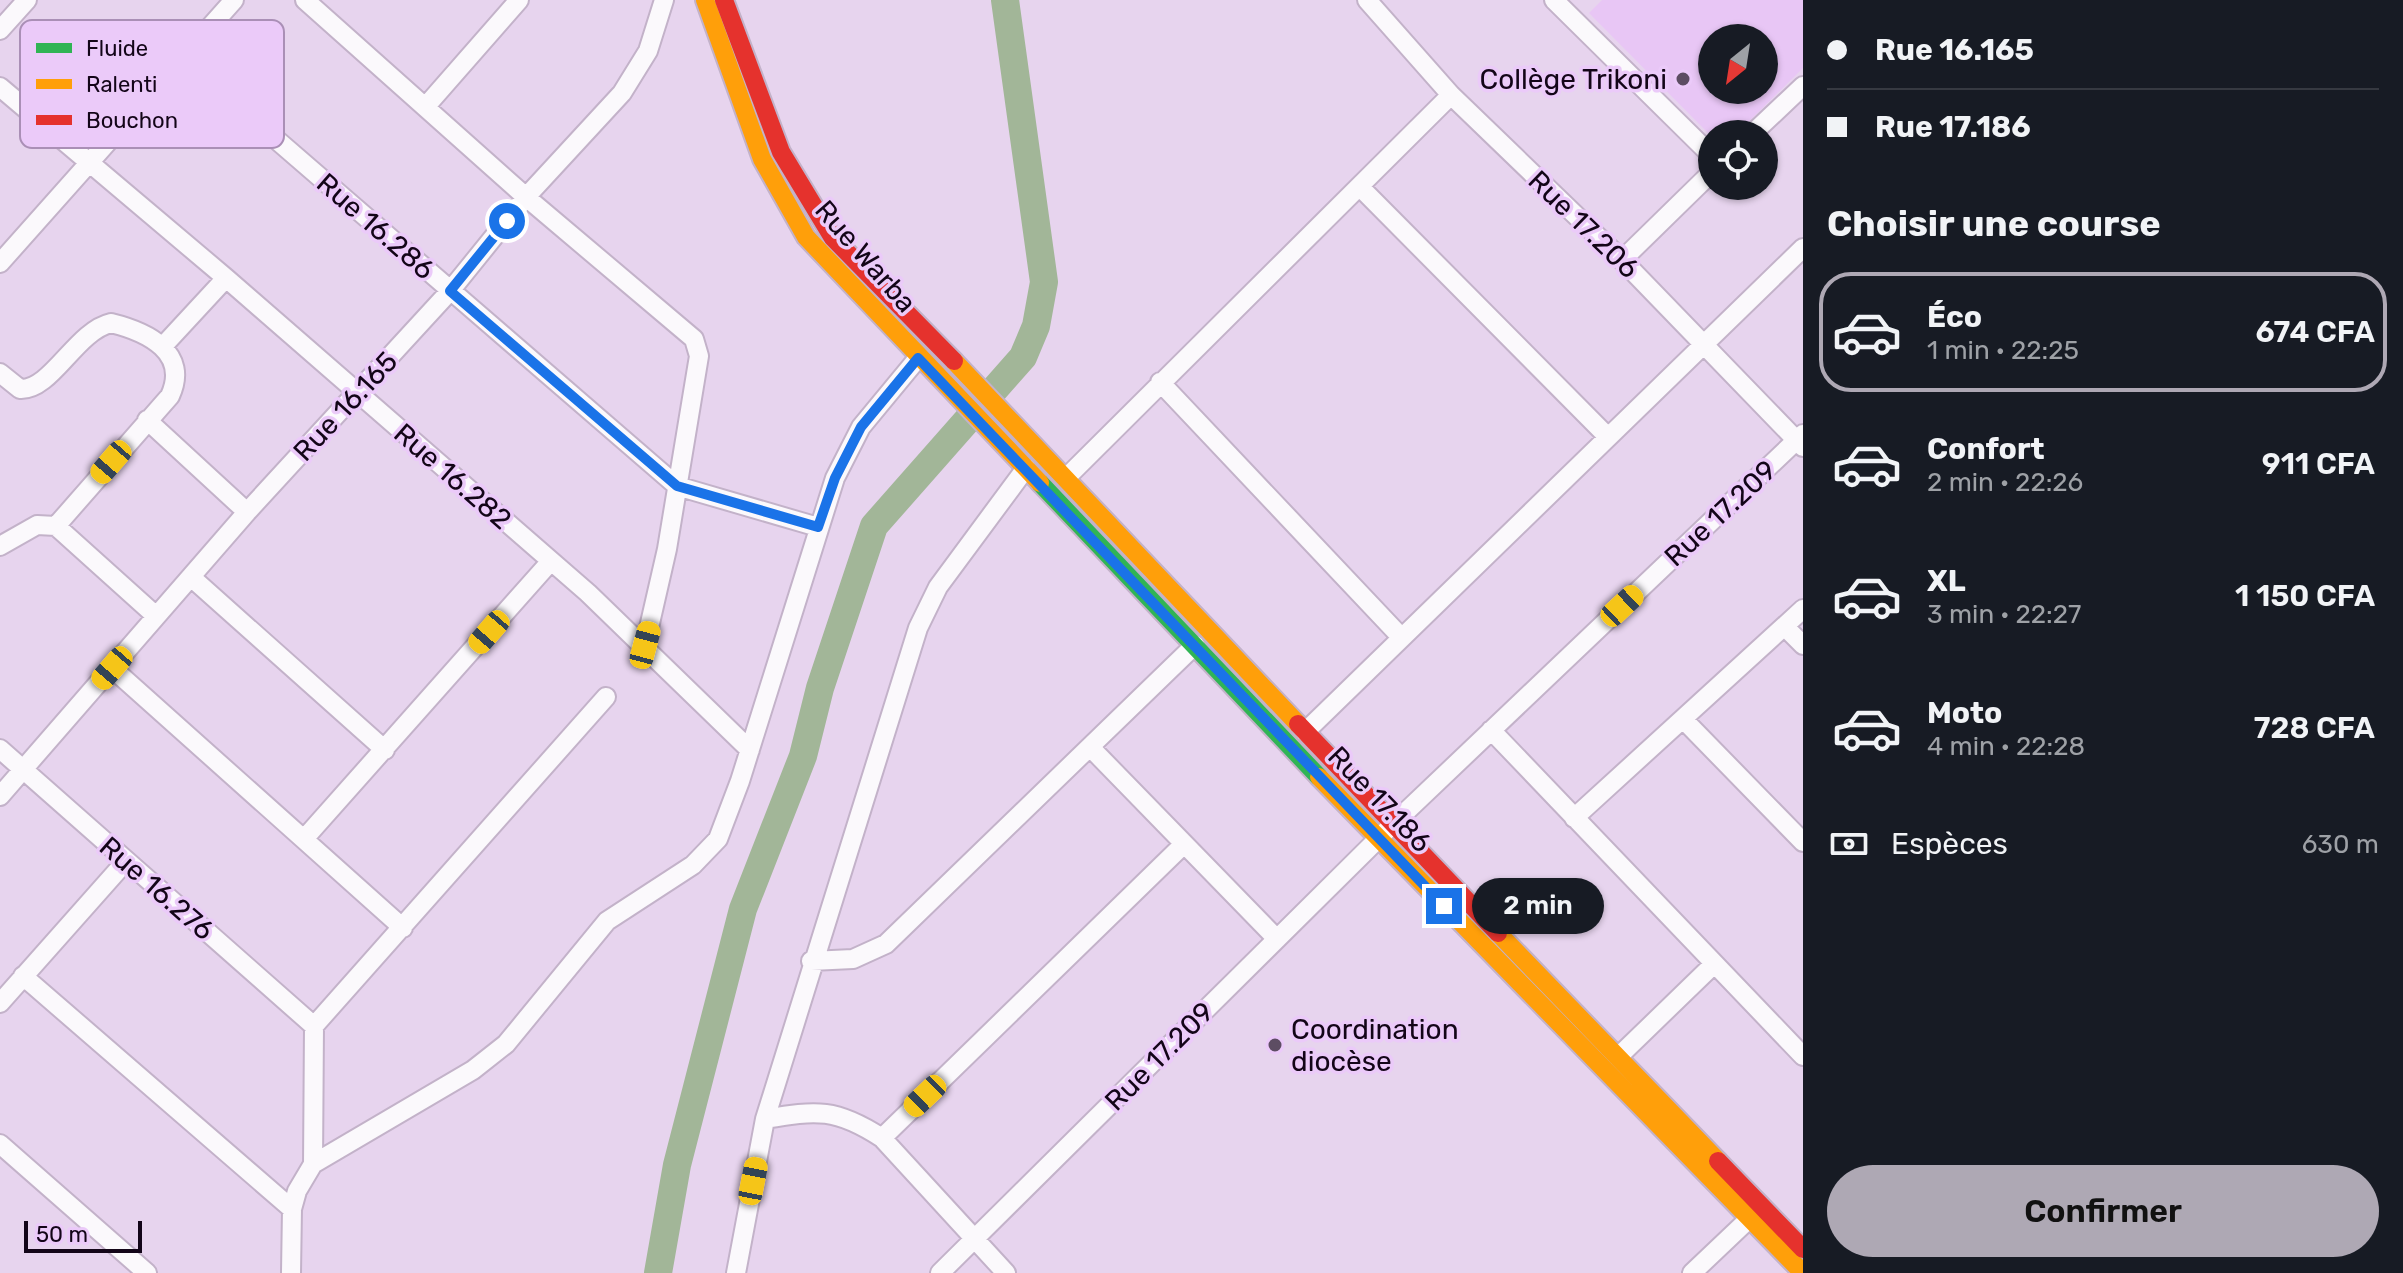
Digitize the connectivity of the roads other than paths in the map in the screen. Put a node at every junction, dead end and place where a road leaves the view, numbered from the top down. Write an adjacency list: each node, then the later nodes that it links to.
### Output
1 (27, 0): 11 (street)
2 (234, 0): 10 (street)
3 (305, 0): 16 (street)
4 (664, 0): 25 (street, Rue 16.165)
5 (705, 0): 33 (main road, Rue Warba)
6 (724, 0): 42 (main road)
7 (514, 2): 16 (street)
8 (1376, 3): 14 (street, Rue 17.206)
9 (1564, 4): 18 (street)
10 (216, 20)
11 (0, 30)
12 (1803, 86): 17 (street)
13 (0, 87): 15 (street, Rue 16.282)
14 (1451, 95): 24 (street); 27 (street, Rue 17.206)
15 (20, 104)
16 (427, 105): 25 (street)
17 (1767, 120)
18 (1698, 142)
19 (284, 147): 30 (street, Rue 16.286)
20 (71, 148): 22 (street, Rue 16.282)
21 (102, 148): 22 (street)
22 (89, 163): 28 (street); 29 (street, Rue 16.282)
23 (1698, 186): 27 (street)
24 (1360, 187): 35 (street); 39 (street)
25 (526, 197): 30 (street, Rue 16.165); 43 (street)
26 (1803, 248): 32 (street)
27 (1622, 260): 32 (street, Rue 17.206)
28 (0, 263)
29 (226, 278): 31 (street); 36 (street, Rue 16.282)
30 (450, 291): 36 (street, Rue 16.165); 43 (street, Rue 16.286)
31 (164, 345): 34 (street); 37 (street)
32 (1703, 346): 39 (street); 40 (street, Rue 17.206)
33 (918, 358): 38 (main road, Rue Warba); 46 (street)
34 (0, 373)
35 (1160, 382): 42 (street); 53 (street)
36 (357, 393): 44 (street, Rue 16.165); 48 (street, Rue 16.282)
37 (147, 420): 44 (street); 45 (street)
38 (989, 428): 41 (main road, Rue 17.186)
39 (1608, 437): 53 (street)
40 (1801, 441): 60 (street, Rue 17.209)
41 (1026, 468): 55 (main road, Rue 17.186); 77 (street)
42 (1067, 477): 61 (main road)
43 (677, 486): 46 (street, Rue 16.286); 54 (street)
44 (247, 512): 49 (street, Rue 16.165)
45 (56, 526): 47 (street); 51 (street)
46 (818, 527): 65 (street)
47 (0, 546)
48 (551, 561): 54 (street, Rue 16.282); 64 (street)
49 (191, 577): 51 (street, Rue 16.165); 64 (street)
50 (1803, 609): 52 (street)
51 (156, 616): 57 (street, Rue 16.165)
52 (1785, 627): 56 (street); 59 (street)
53 (1401, 637): 61 (street)
54 (645, 645): 65 (street, Rue 16.282)
55 (1195, 645): 62 (street); 71 (main road, Rue 17.186)
56 (1803, 645)
57 (112, 668): 66 (street, Rue 16.165); 70 (street)
58 (606, 697): 75 (street)
59 (1683, 719): 68 (street); 72 (street)
60 (1491, 730): 68 (street); 69 (street, Rue 17.209)
61 (1305, 732): 69 (main road)
62 (1090, 747): 73 (street); 77 (street)
63 (0, 749): 66 (street, Rue 16.276)
64 (385, 750): 70 (street)
65 (750, 750): 87 (street)
66 (23, 770): 67 (street, Rue 16.165); 74 (street, Rue 16.276)
67 (0, 796)
68 (1574, 818): 78 (street)
69 (1394, 823): 71 (street, Rue 17.209); 83 (main road)
70 (304, 839): 75 (street)
71 (1378, 839): 76 (street, Rue 17.209); 89 (main road, Rue 17.186)
72 (1803, 842)
73 (1184, 844): 76 (street); 85 (street)
74 (126, 861): 79 (street); 81 (street, Rue 16.276)
75 (403, 928): 81 (street)
76 (1277, 939): 90 (street, Rue 17.209)
77 (811, 961): 84 (street)
78 (1713, 965): 82 (street); 83 (street)
79 (23, 976): 80 (street); 88 (street)
80 (0, 1003)
81 (314, 1026): 87 (street)
82 (1803, 1056)
83 (1618, 1057): 91 (main road)
84 (765, 1119): 85 (street); 94 (street)
85 (882, 1138): 90 (street)
86 (0, 1144): 92 (street)
87 (313, 1164): 88 (street)
88 (292, 1209): 93 (street)
89 (1750, 1218): 97 (street); 98 (main road, Rue 17.186)
90 (974, 1239): 95 (street, Rue 17.209); 96 (street)
91 (1803, 1249)
92 (147, 1273)
93 (291, 1273)
94 (736, 1273)
95 (940, 1273)
96 (1006, 1273)
97 (1692, 1273)
98 (1803, 1273)

